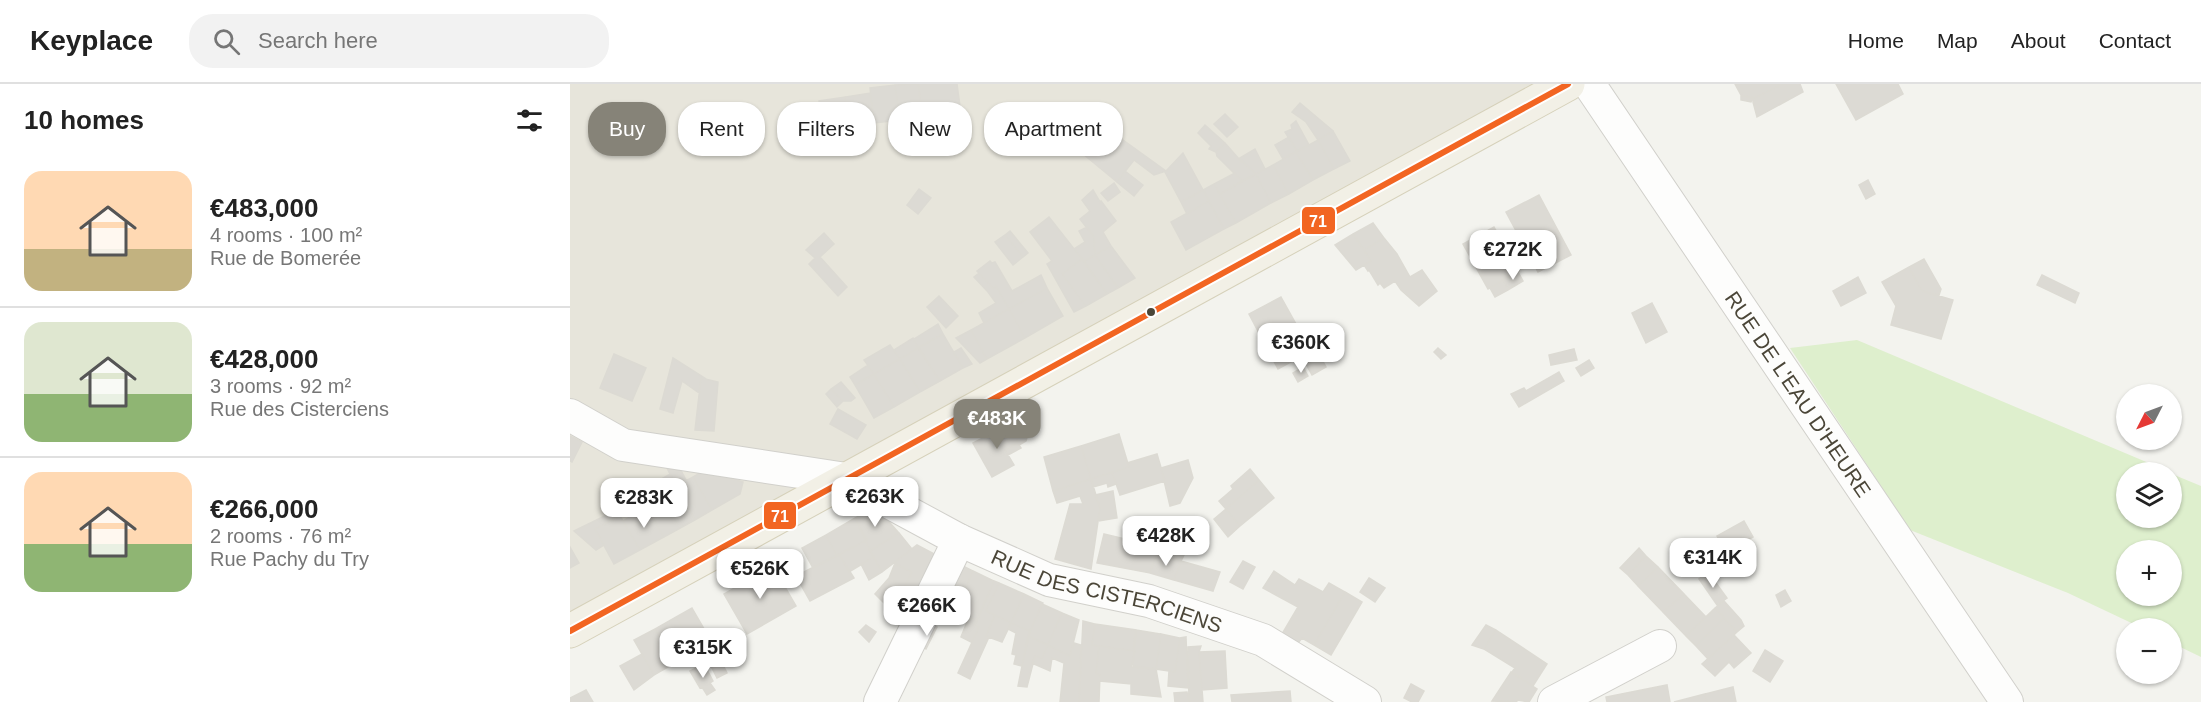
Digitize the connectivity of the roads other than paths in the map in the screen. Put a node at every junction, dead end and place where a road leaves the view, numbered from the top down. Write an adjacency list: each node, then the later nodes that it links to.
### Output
1 (1568, 84): 4 (main road)
2 (1589, 84): 11 (street, RUE DE L'EAU D'HEURE)
3 (570, 415): 4 (street, RUE DES CISTERCIENS)
4 (846, 479): 5 (street, RUE DES CISTERCIENS); 6 (main road)
5 (959, 540): 8 (street); 9 (street, RUE DES CISTERCIENS)
6 (570, 631)
7 (1660, 646): 10 (street)
8 (880, 702)
9 (1365, 702)
10 (1554, 702)
11 (2007, 702)

